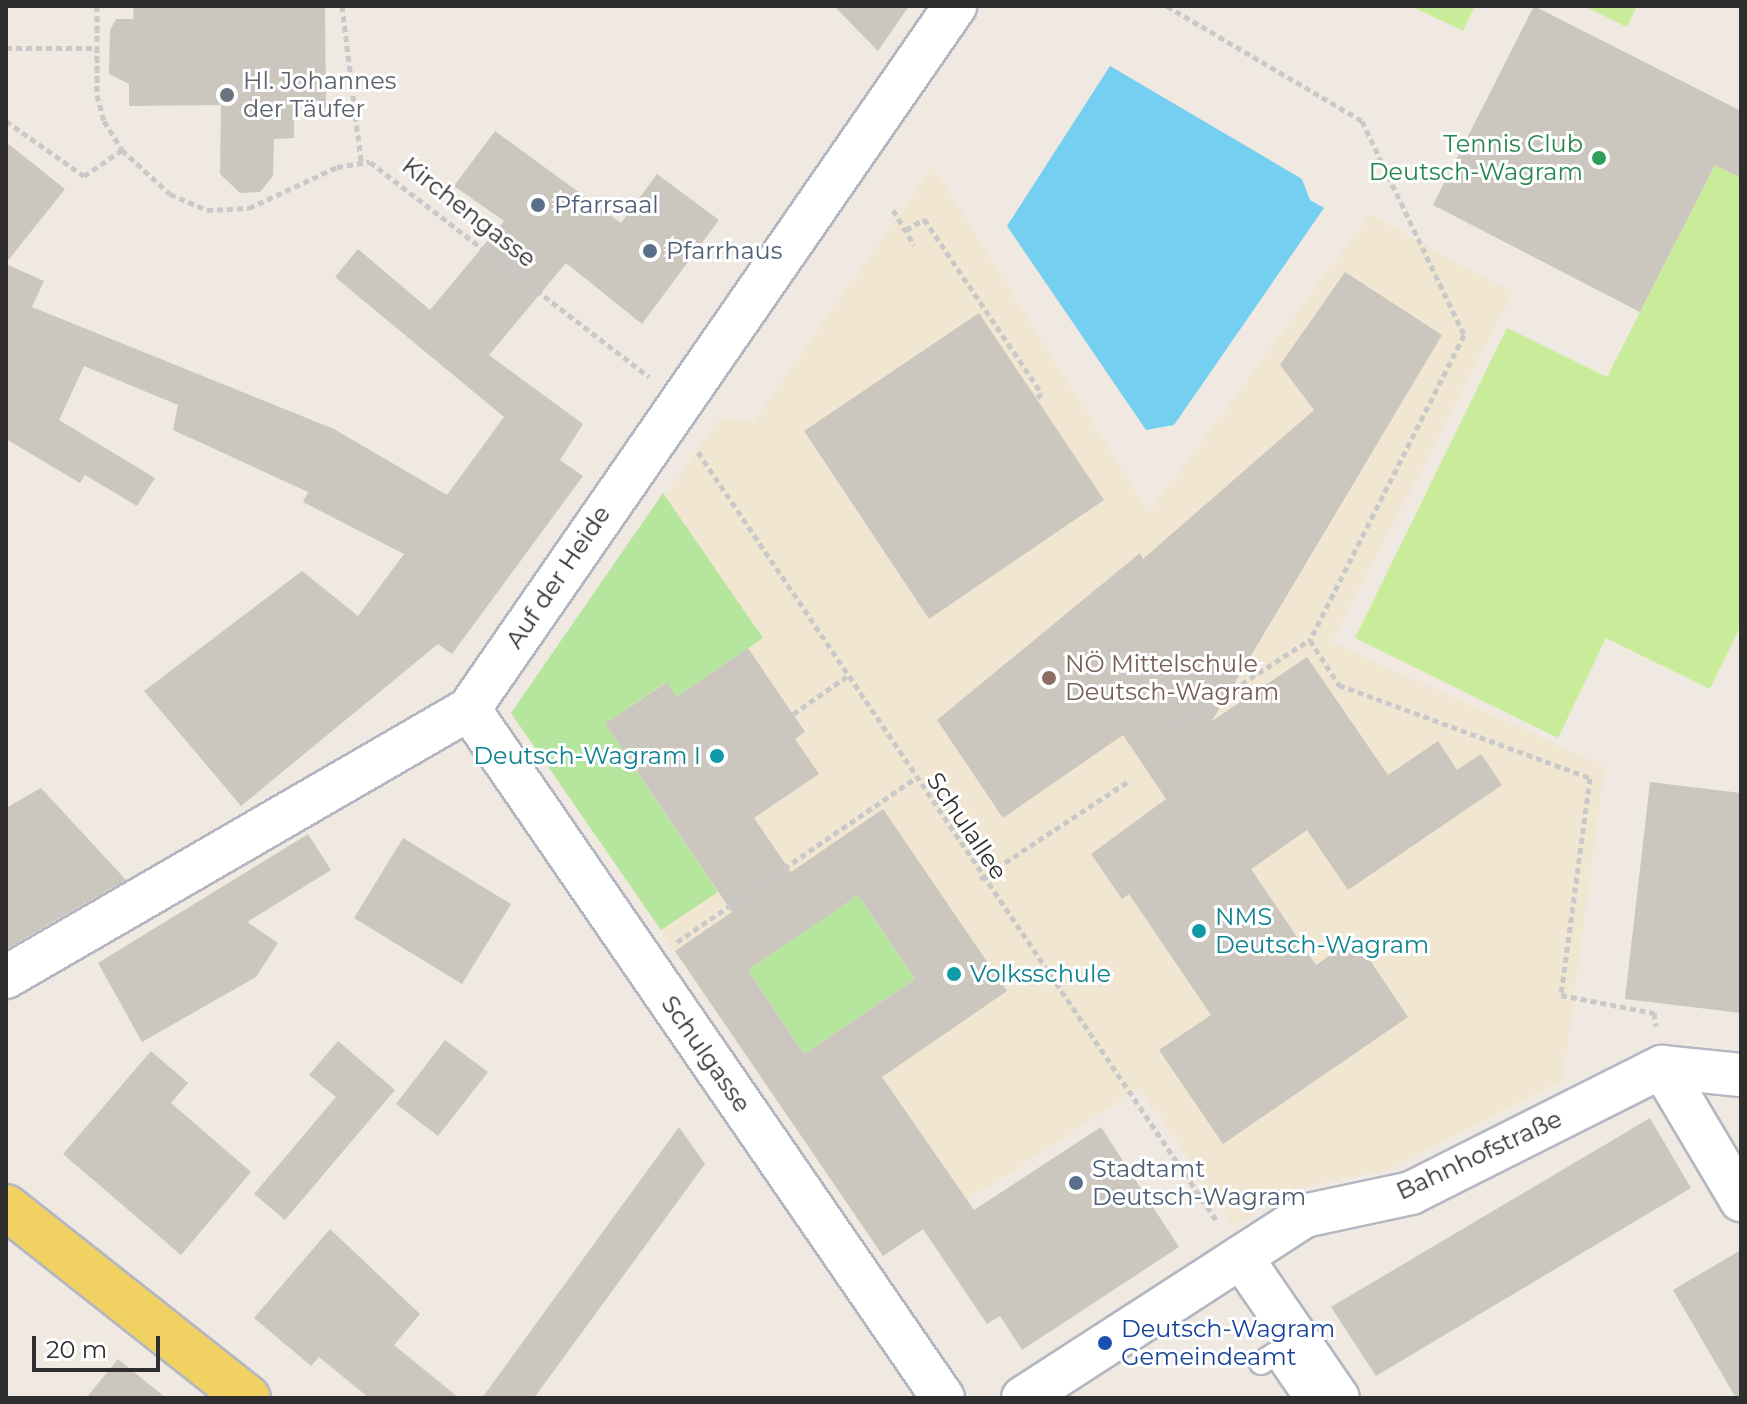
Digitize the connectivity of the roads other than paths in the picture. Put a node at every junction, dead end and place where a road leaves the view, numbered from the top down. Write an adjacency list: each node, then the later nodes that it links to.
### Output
1 (955, 6): 2 (street, Auf der Heide)
2 (469, 709): 3 (street, Auf der Heide); 11 (street, Schulgasse)
3 (6, 977)
4 (1662, 1067): 5 (street); 6 (street); 8 (street, Bahnhofstraße)
5 (1741, 1075)
6 (1741, 1200)
7 (6, 1207): 10 (main road)
8 (1241, 1257): 12 (street, Bahnhofstraße); 14 (street)
9 (1261, 1363): 13 (lane)
10 (248, 1398)
11 (943, 1398)
12 (1023, 1398)
13 (1305, 1398)
14 (1338, 1398)

